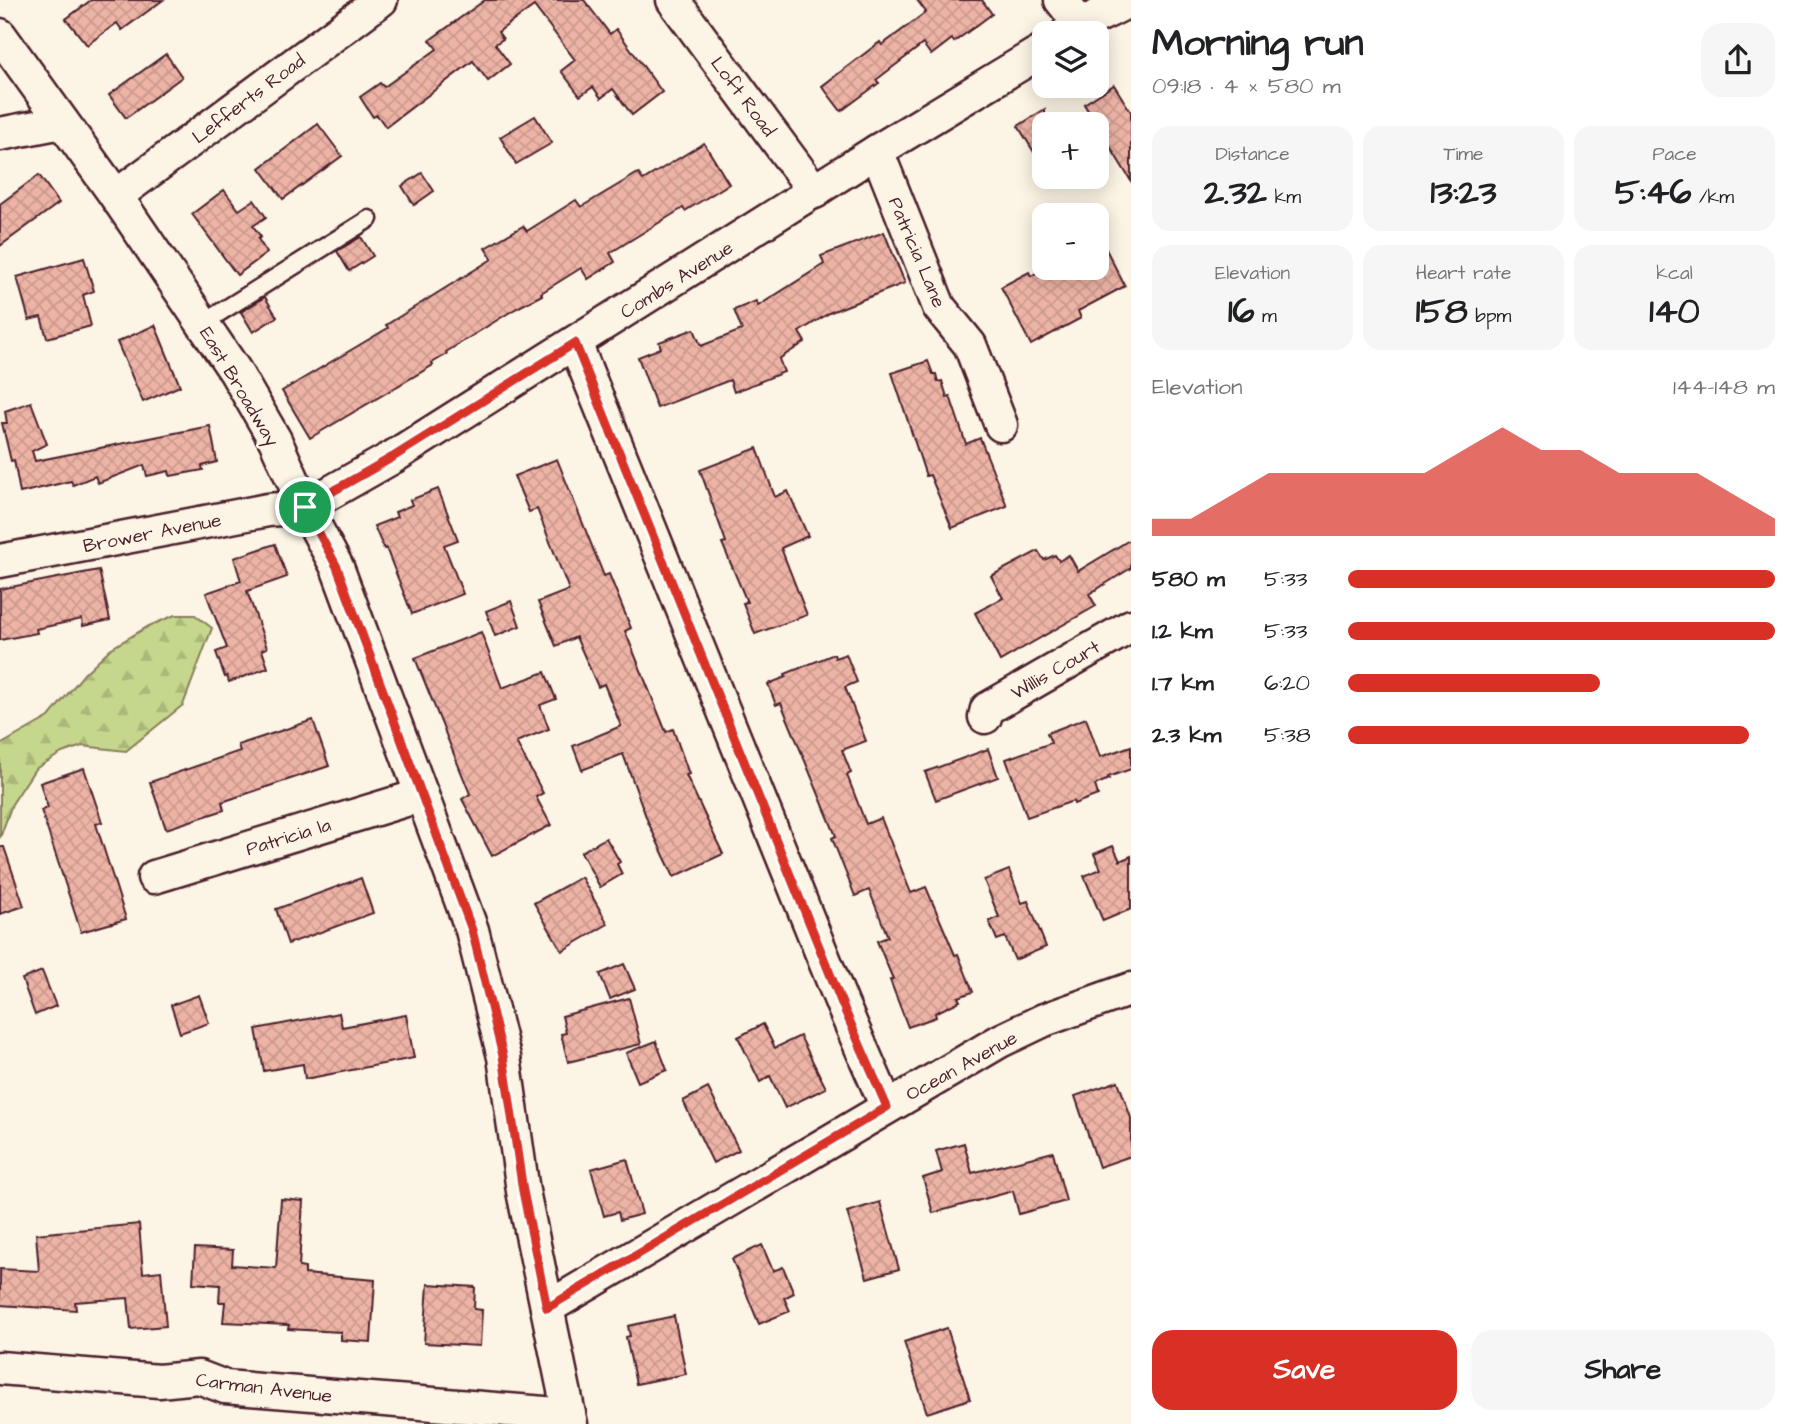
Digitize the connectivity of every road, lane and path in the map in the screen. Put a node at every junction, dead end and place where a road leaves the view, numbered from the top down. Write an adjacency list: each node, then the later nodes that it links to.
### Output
1 (381, 0): 11 (street, Lefferts Road)
2 (673, 0): 10 (street, Loft Road)
3 (1124, 14): 4 (street)
4 (1069, 19)
5 (0, 36): 7 (street, East Broadway)
6 (1032, 57): 9 (street, Combs Avenue)
7 (62, 122): 8 (street); 11 (street, East Broadway)
8 (0, 134)
9 (877, 151): 10 (street, Combs Avenue); 15 (street, Patricia Lane)
10 (815, 192): 14 (street, Combs Avenue)
11 (116, 196): 13 (street, East Broadway)
12 (369, 219): 13 (lane)
13 (203, 323): 16 (street, East Broadway)
14 (575, 343): 16 (street, Combs Avenue); 23 (street)
15 (1000, 425)
16 (305, 507): 17 (street, Brower Avenue); 20 (street, East Broadway)
17 (0, 561)
18 (1131, 626): 19 (street, Willis Court)
19 (985, 717)
20 (422, 795): 21 (street, Patricia la); 24 (street, East Broadway)
21 (154, 877)
22 (1131, 989): 23 (street, Ocean Avenue)
23 (887, 1107): 24 (street, Ocean Avenue)
24 (547, 1308): 26 (street, East Broadway)
25 (0, 1368): 26 (street, Carman Avenue)
26 (570, 1419)

